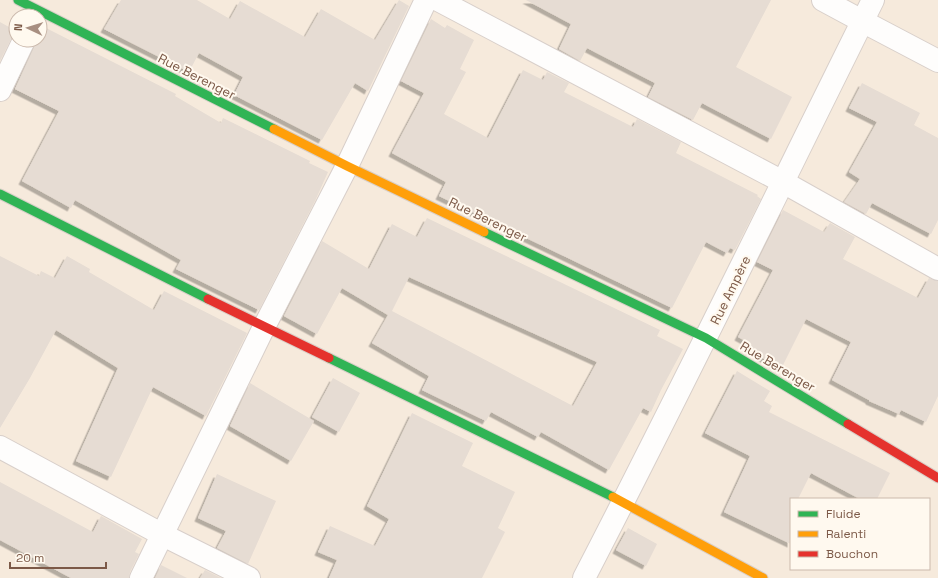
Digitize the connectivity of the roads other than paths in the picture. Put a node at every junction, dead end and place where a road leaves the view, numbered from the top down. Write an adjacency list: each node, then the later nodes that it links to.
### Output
1 (18, 0): 6 (street, Rue Berenger)
2 (426, 0): 12 (street)
3 (438, 0): 13 (street)
4 (824, 0): 8 (street)
5 (872, 0): 8 (street, Rue Ampère)
6 (38, 8)
7 (48, 13): 12 (street, Rue Berenger)
8 (862, 21): 10 (street); 13 (street, Rue Ampère)
9 (20, 48): 11 (street)
10 (938, 61)
11 (0, 90)
12 (347, 166): 16 (street); 17 (street, Rue Berenger)
13 (783, 182): 15 (street); 17 (street, Rue Ampère)
14 (0, 194): 16 (street)
15 (938, 269)
16 (264, 327): 20 (street); 21 (street)
17 (706, 338): 19 (street, Rue Berenger); 20 (street, Rue Ampère)
18 (0, 447): 21 (street)
19 (938, 478)
20 (624, 502): 24 (street, Rue Ampère); 25 (street)
21 (163, 535): 22 (street); 23 (street)
22 (141, 578)
23 (249, 578)
24 (584, 578)
25 (763, 578)

